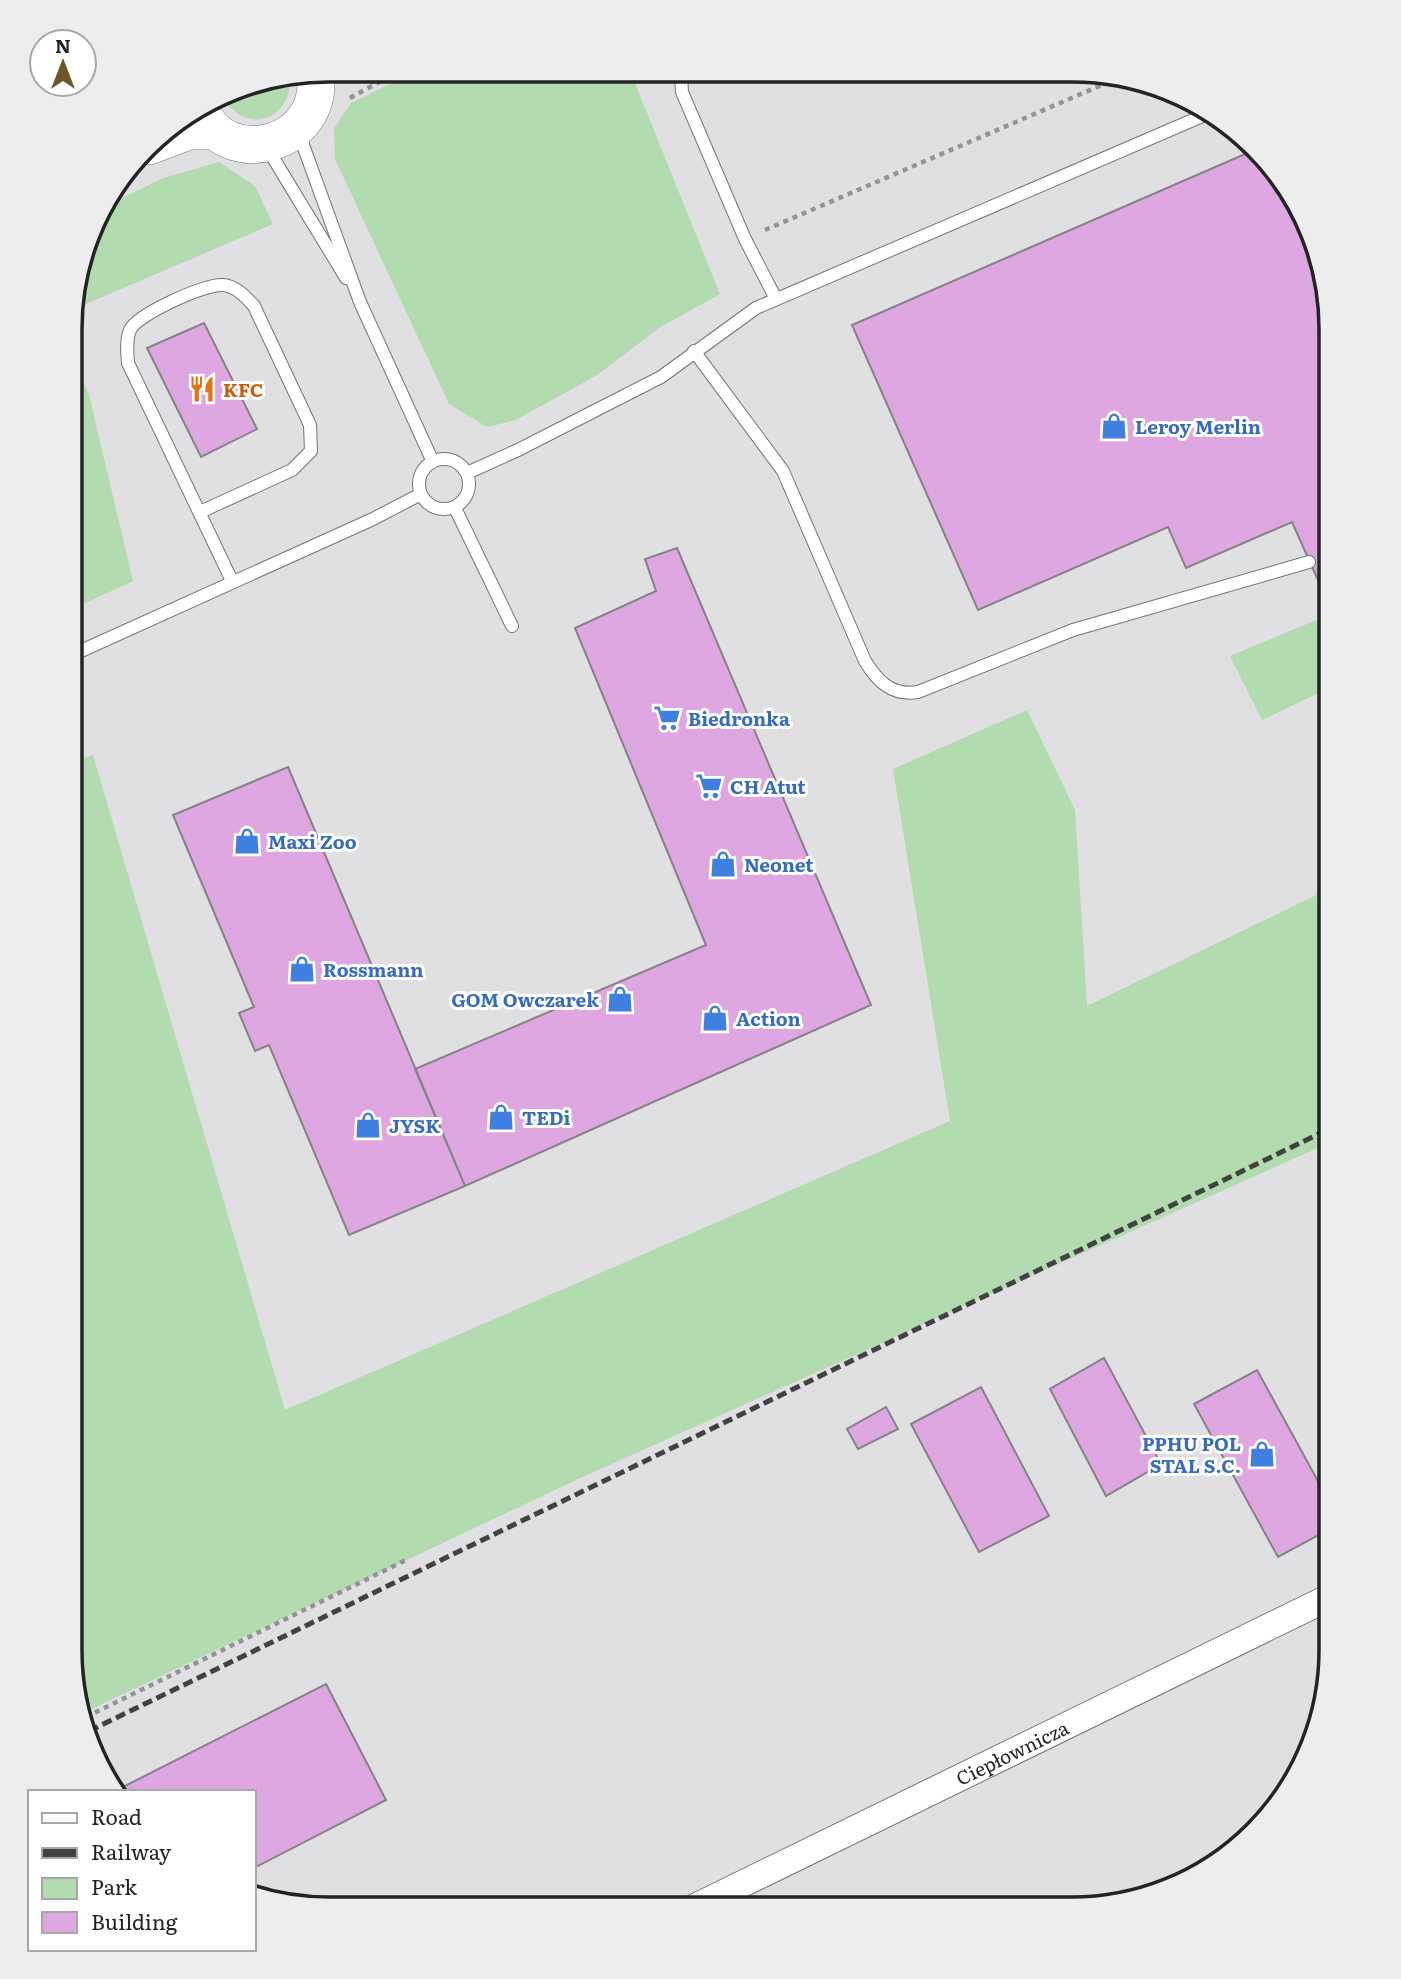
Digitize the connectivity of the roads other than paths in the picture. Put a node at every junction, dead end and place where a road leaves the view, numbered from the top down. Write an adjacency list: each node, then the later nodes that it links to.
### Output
1 (319, 83): 5 (street)
2 (682, 83): 8 (lane)
3 (1199, 118): 8 (lane)
4 (209, 120): 6 (street); 7 (street)
5 (301, 125): 7 (street); 9 (lane)
6 (175, 136)
7 (259, 145): 9 (lane)
8 (776, 299): 10 (lane)
9 (360, 302): 11 (lane)
10 (694, 351): 12 (lane); 16 (lane)
11 (433, 462): 12 (lane); 13 (lane)
12 (467, 473): 14 (lane)
13 (421, 494): 14 (lane); 17 (lane)
14 (455, 508): 18 (lane)
15 (200, 512): 15 (lane); 17 (lane)
16 (1309, 562)
17 (232, 581): 19 (lane)
18 (512, 626)
19 (82, 650)
20 (1318, 1603): 21 (street, Ciepłownicza)
21 (716, 1897)

